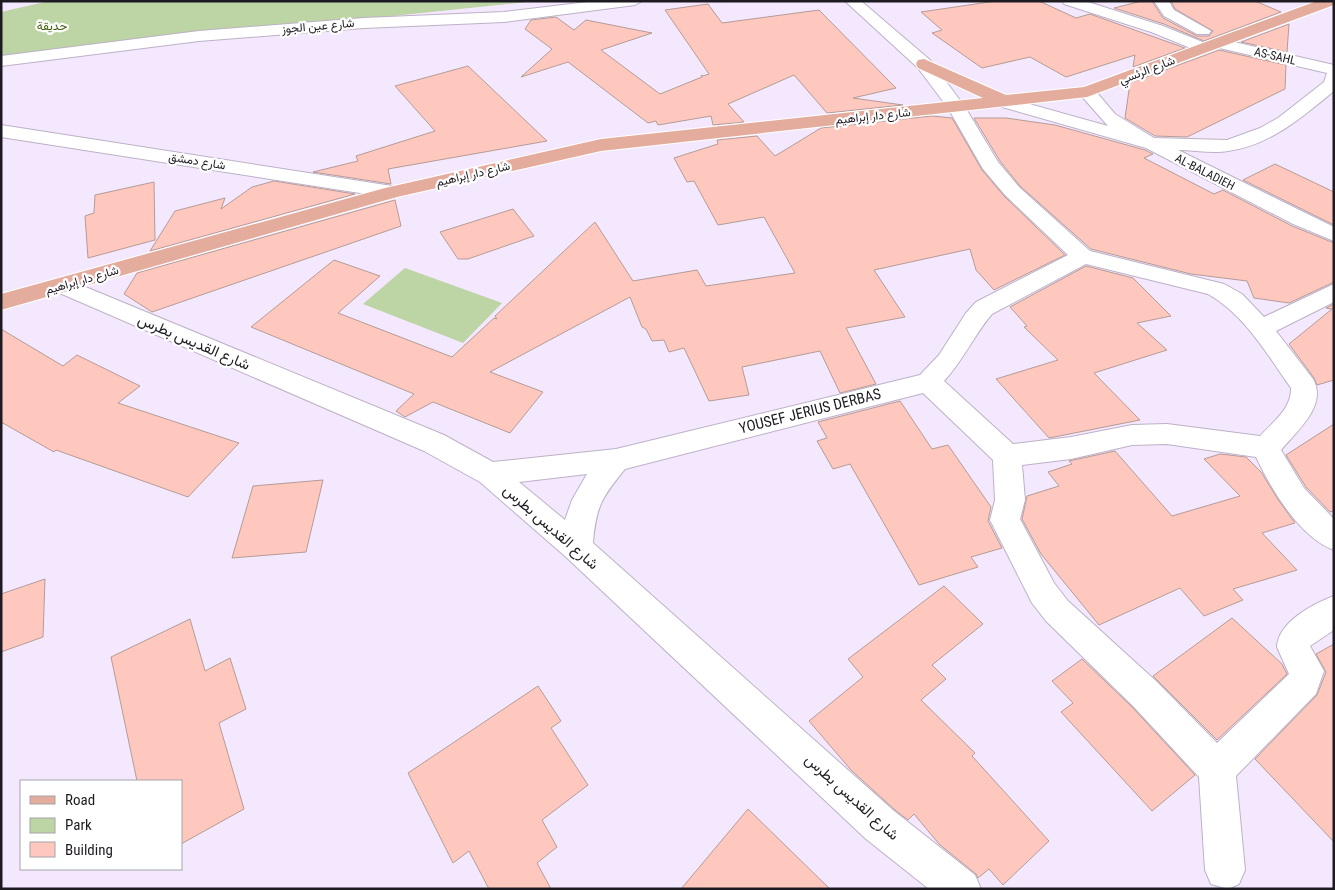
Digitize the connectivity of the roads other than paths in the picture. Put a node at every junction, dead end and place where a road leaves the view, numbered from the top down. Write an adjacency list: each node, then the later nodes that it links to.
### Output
1 (635, 1): 6 (street, شارع عين الجوز)
2 (852, 1): 9 (street)
3 (1069, 1): 7 (street)
4 (1161, 1): 7 (street)
5 (1331, 1): 7 (main road, شارع الرئسي)
6 (596, 3): 8 (street, شارع عين الجوز)
7 (1215, 44): 10 (street, AS-SAHL); 12 (main road, شارع الرئسي)
8 (1, 61)
9 (924, 64): 13 (main road); 14 (street); 15 (main road)
10 (1334, 70)
11 (1334, 75): 17 (street)
12 (1087, 92): 13 (main road, شارع الرئسي); 17 (street, AL-BALADIEH)
13 (1008, 103): 14 (main road, شارع الرئسي); 17 (street)
14 (956, 108): 15 (main road, شارع دار إبراهيم); 20 (street)
15 (912, 112): 18 (main road, شارع دار إبراهيم)
16 (1, 131): 18 (street, شارع دمشق)
17 (1148, 143): 19 (street, AL-BALADIEH)
18 (392, 192): 21 (main road, شارع دار إبراهيم)
19 (1334, 235)
20 (1083, 256): 24 (street); 25 (street)
21 (63, 286): 23 (main road, شارع دار إبراهيم); 29 (street, شارع القديس بطرس)
22 (1334, 292): 24 (street)
23 (1, 302)
24 (1261, 328): 26 (street)
25 (928, 382): 27 (street); 28 (street, YOUSEF JERIUS DERBAS)
26 (1266, 448): 27 (street); 30 (street)
27 (1007, 456): 33 (street)
28 (616, 460): 29 (street, YOUSEF JERIUS DERBAS); 31 (street)
29 (490, 474): 31 (street, شارع القديس بطرس)
30 (1334, 538)
31 (577, 548): 35 (street, شارع القديس بطرس)
32 (1334, 611): 33 (street)
33 (1217, 769): 34 (street)
34 (1225, 870)
35 (961, 889)

